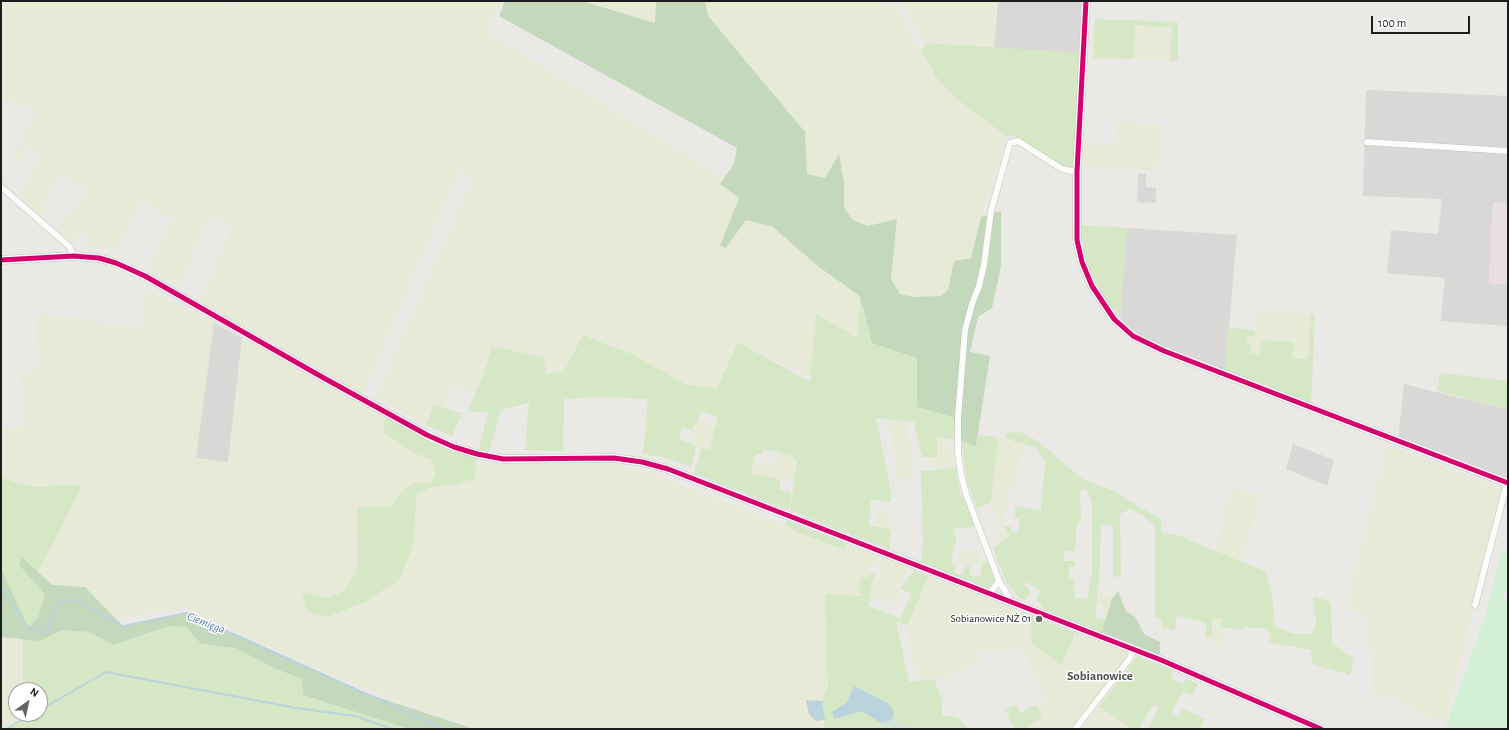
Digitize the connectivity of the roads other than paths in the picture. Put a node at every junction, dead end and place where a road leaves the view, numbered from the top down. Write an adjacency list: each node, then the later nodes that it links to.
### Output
1 (1086, 1): 4 (street)
2 (1367, 142): 3 (street)
3 (1508, 151)
4 (1077, 172): 8 (street); 9 (street)
5 (1, 187): 6 (street)
6 (74, 256): 7 (street); 10 (street)
7 (1, 260)
8 (1507, 483): 12 (street)
9 (999, 582): 10 (street); 11 (street)
10 (990, 593): 11 (street)
11 (1009, 601): 13 (street)
12 (1475, 605)
13 (1134, 650): 14 (street); 15 (street)
14 (1075, 729)
15 (1321, 729)

